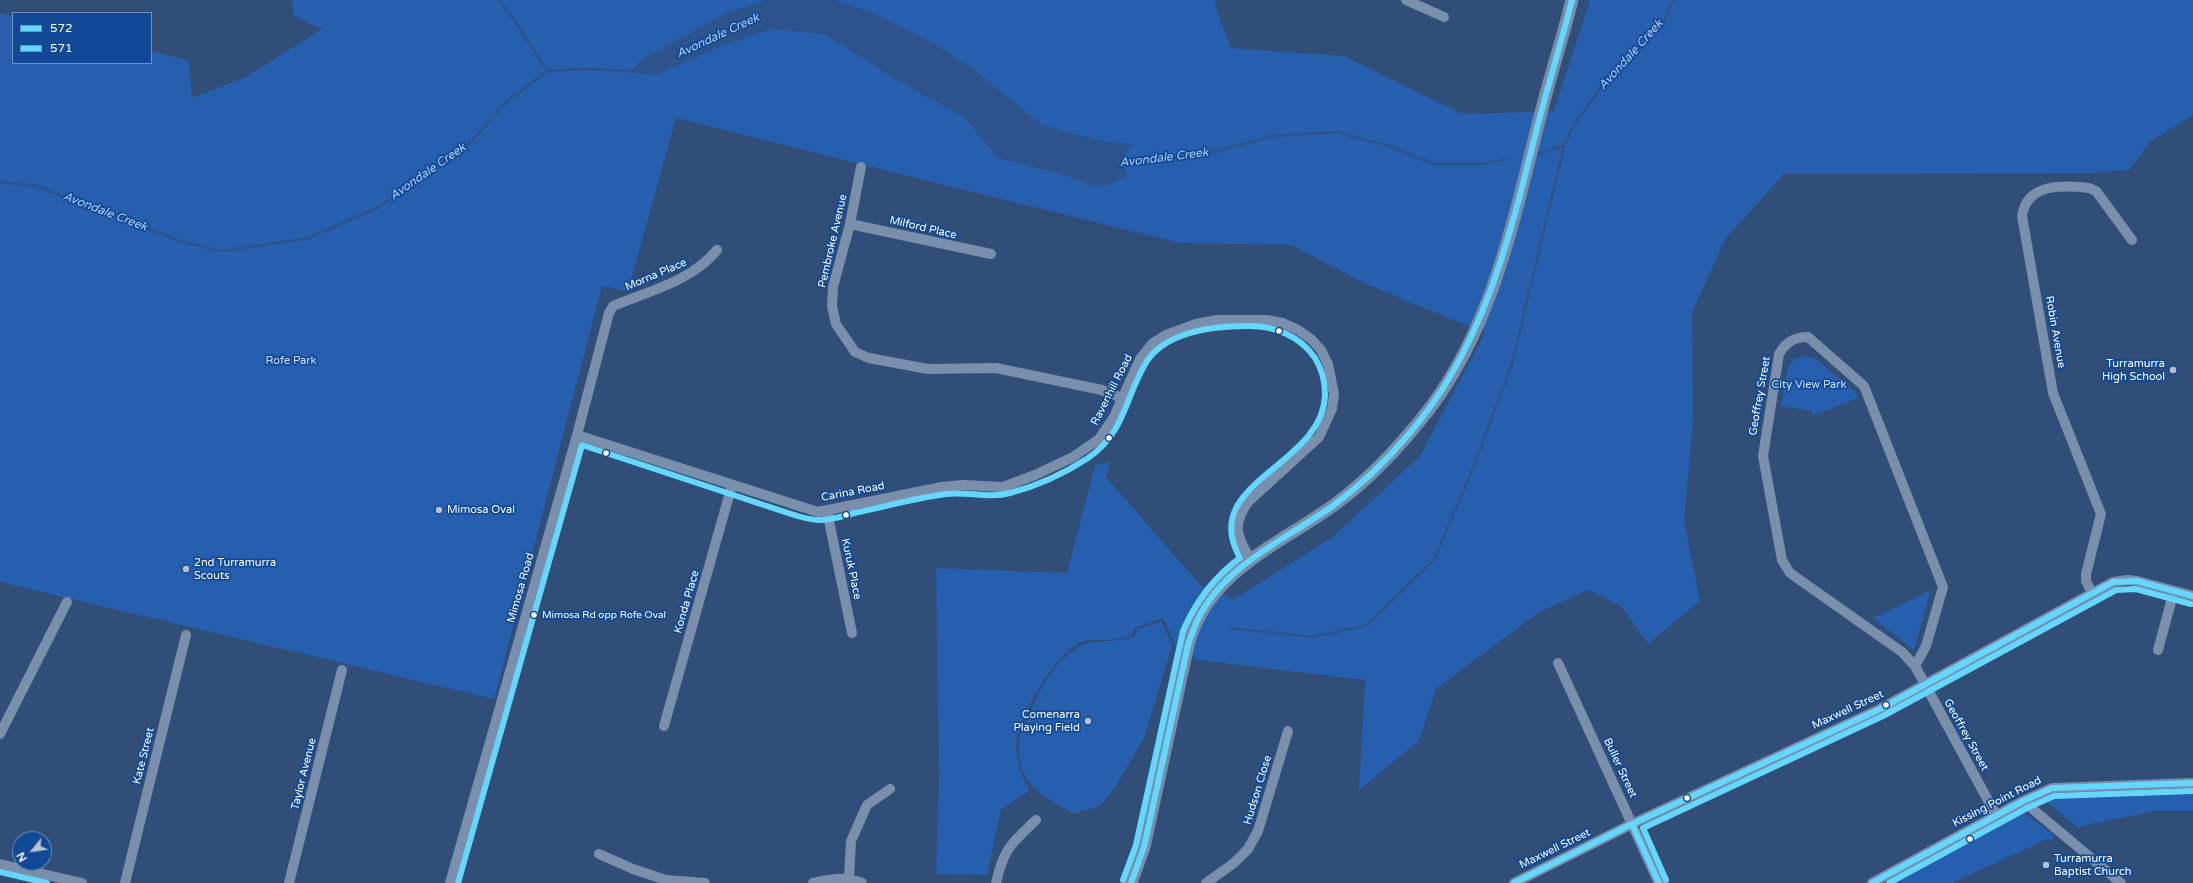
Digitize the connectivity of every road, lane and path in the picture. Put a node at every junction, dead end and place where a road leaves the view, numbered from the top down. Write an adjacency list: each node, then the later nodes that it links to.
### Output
1 (1406, 0): 3 (street)
2 (1572, 0): 15 (main road)
3 (1444, 17)
4 (861, 167): 5 (street, Pembroke Avenue)
5 (850, 224): 8 (street, Milford Place); 10 (street, Pembroke Avenue)
6 (2132, 240): 17 (street, Robin Avenue)
7 (718, 250): 9 (street, Morna Place)
8 (991, 254)
9 (619, 304): 11 (street, Mimosa Road)
10 (1122, 398): 12 (street, Ravenhill Road); 15 (street, Ravenhill Road)
11 (577, 435): 13 (street, Carina Road); 42 (street, Mimosa Road)
12 (1088, 448): 14 (street, Carina Road)
13 (732, 485): 14 (street, Carina Road); 27 (street, Konda Place)
14 (827, 511): 20 (street, Kuruk Place)
15 (1251, 560): 47 (main road)
16 (2174, 591): 17 (street, Maxwell Street); 18 (street, Maxwell Street); 22 (street)
17 (2092, 593): 26 (street, Maxwell Street)
18 (2193, 596)
19 (67, 602): 29 (street)
20 (852, 633)
21 (186, 635): 40 (street, Kate Street)
22 (2158, 650)
23 (1558, 663): 35 (street, Buller Street)
24 (1915, 666): 24 (street, Geoffrey Street); 26 (street, Geoffrey Street)
25 (342, 670): 41 (street, Taylor Avenue)
26 (1926, 686): 33 (street, Geoffrey Street); 35 (street, Maxwell Street)
27 (664, 726)
28 (1288, 732): 48 (street, Hudson Close)
29 (0, 734)
30 (2193, 783): 32 (street, Kissing Point Road)
31 (890, 789): 38 (street)
32 (2023, 800): 33 (street, Kissing Point Road); 52 (street)
33 (1996, 815): 51 (street, Kissing Point Road)
34 (1036, 820): 46 (street)
35 (1632, 824): 49 (street, Maxwell Street); 50 (street, Buller Street)
36 (599, 854): 43 (street)
37 (0, 864): 39 (street)
38 (849, 878): 44 (street); 45 (street)
39 (82, 883)
40 (125, 883)
41 (289, 883)
42 (450, 883)
43 (704, 883)
44 (813, 883)
45 (862, 883)
46 (996, 883)
47 (1131, 883)
48 (1206, 883)
49 (1514, 883)
50 (1659, 883)
51 (1872, 883)
52 (2121, 883)

